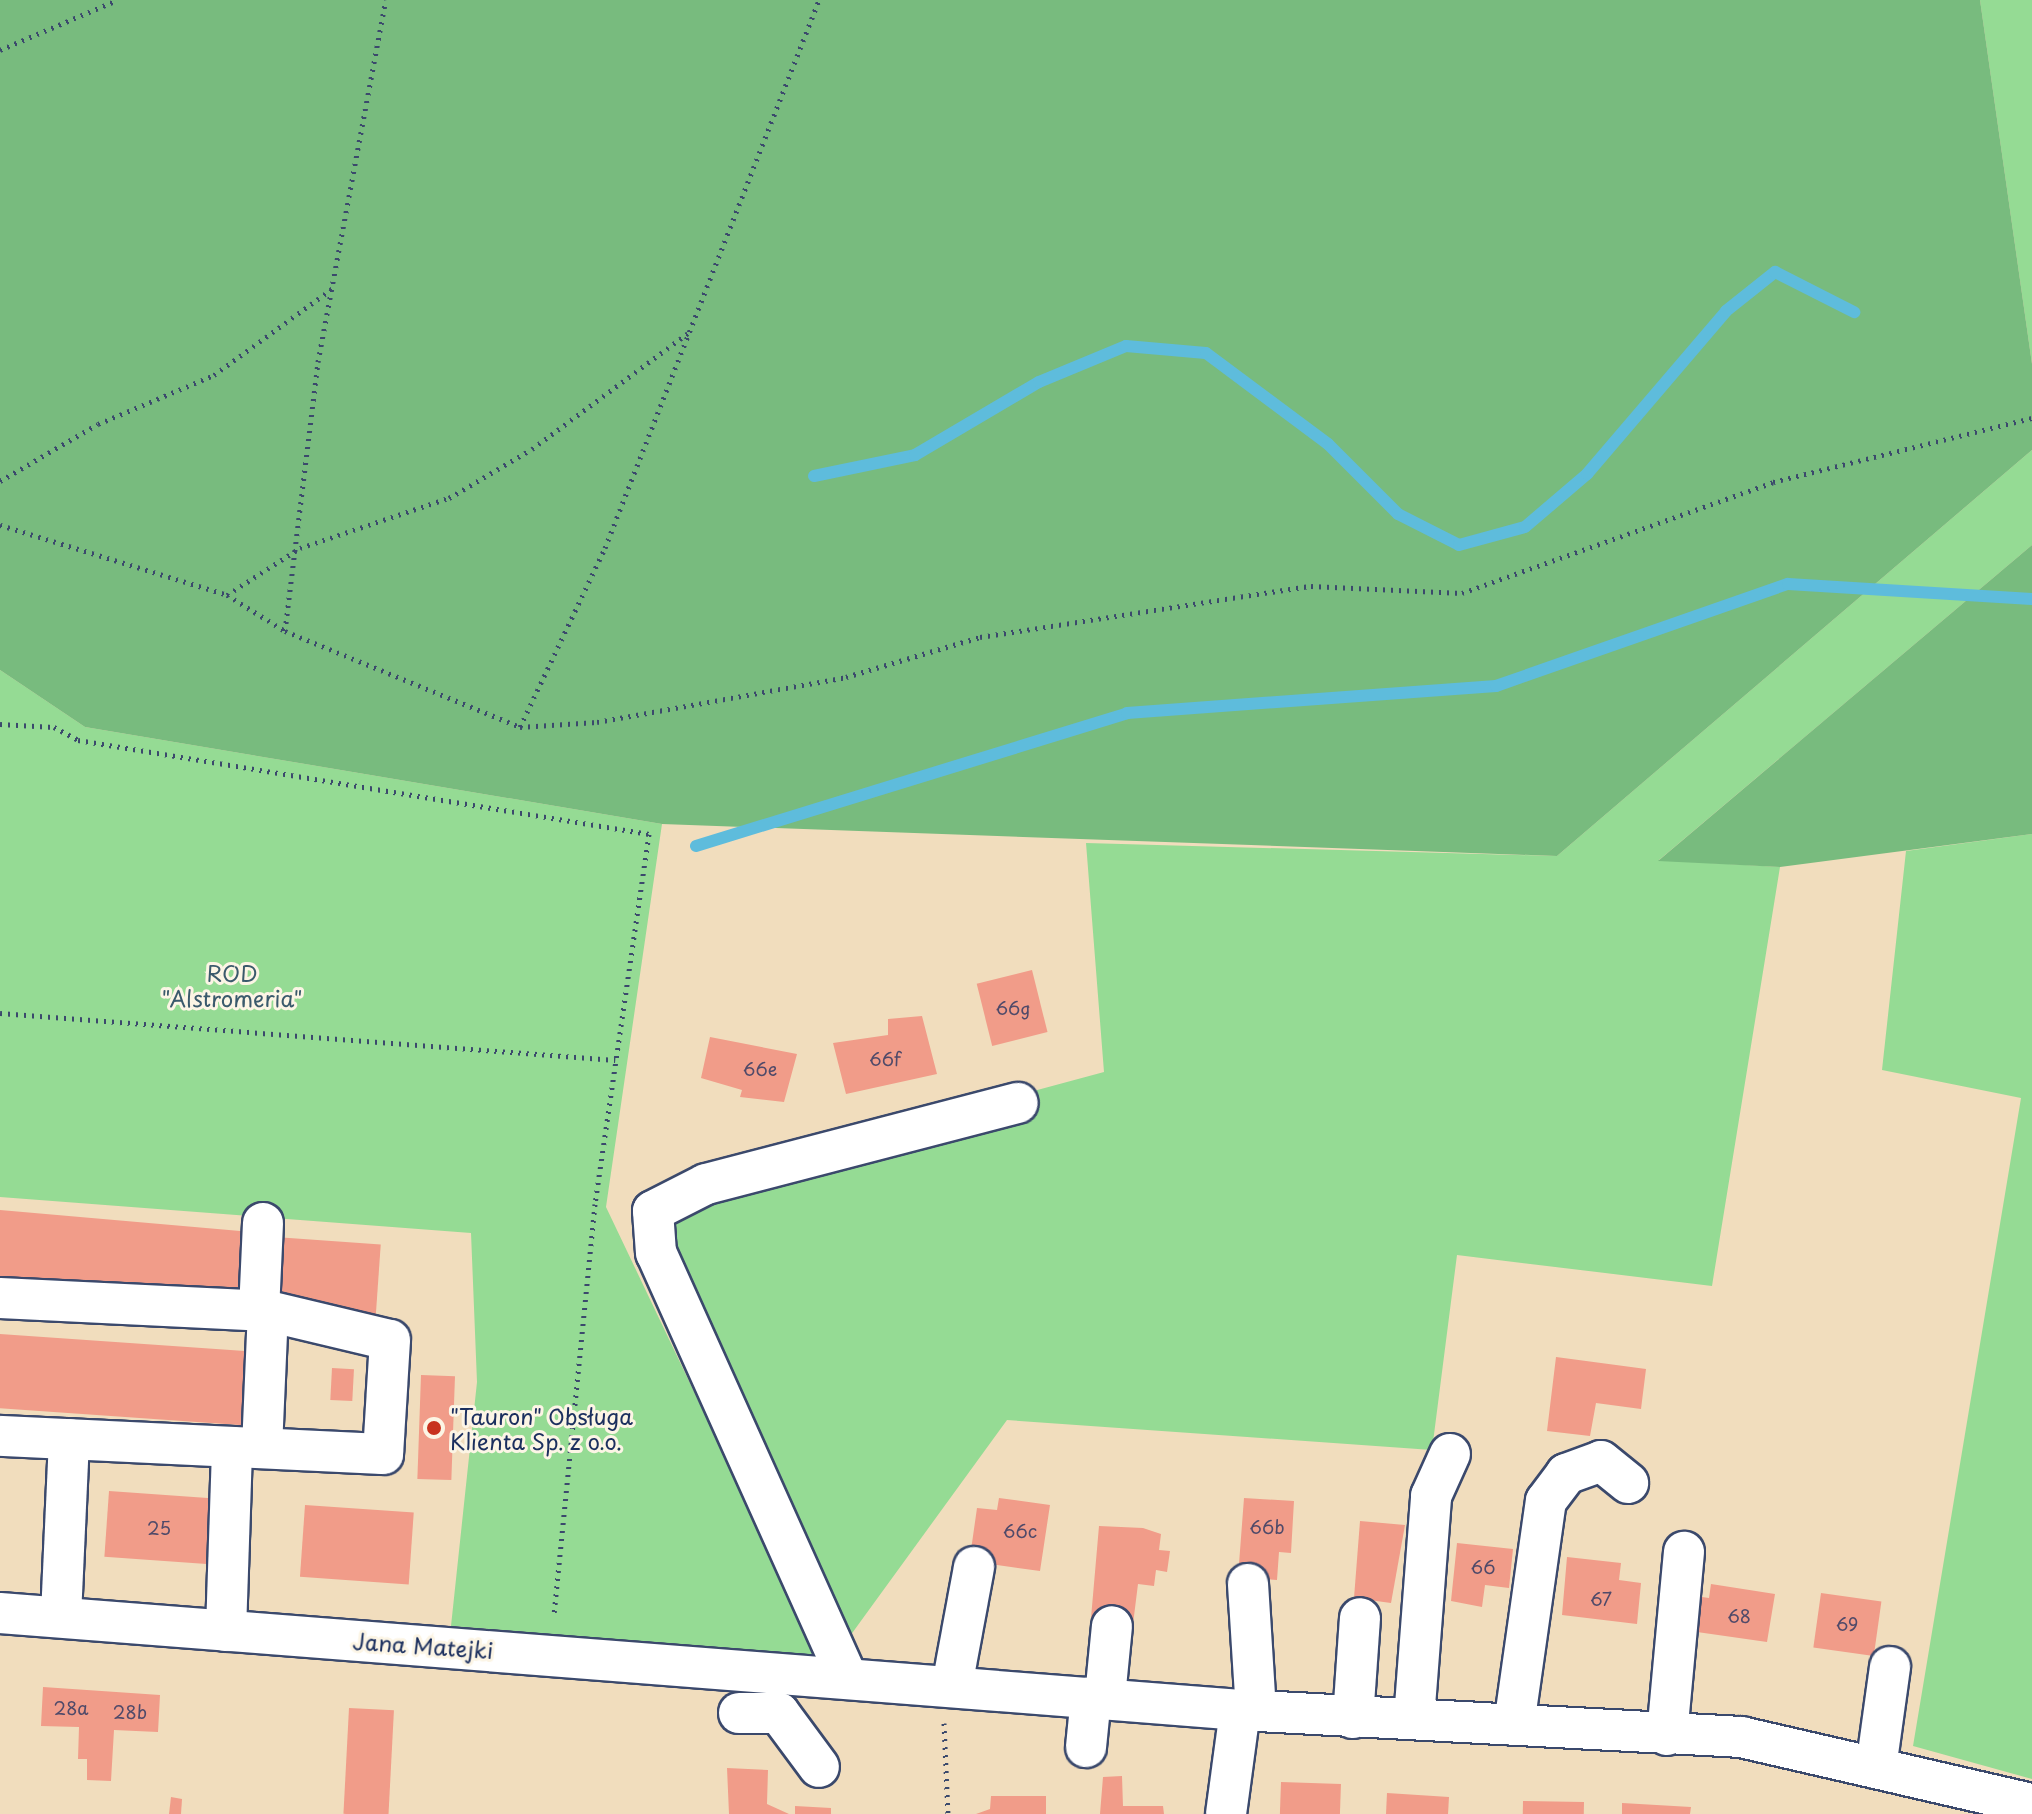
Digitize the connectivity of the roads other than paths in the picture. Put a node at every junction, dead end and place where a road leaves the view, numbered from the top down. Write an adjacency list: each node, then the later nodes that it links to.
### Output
1 (1018, 1103): 20 (street)
2 (263, 1223): 4 (street)
3 (0, 1298): 4 (street)
4 (264, 1311): 7 (street); 7 (street)
5 (0, 1436): 6 (street)
6 (69, 1439): 7 (street); 14 (street)
7 (247, 1448): 17 (street)
8 (1450, 1454): 27 (street)
9 (1628, 1483): 28 (street)
10 (1684, 1552): 29 (street)
11 (974, 1567): 21 (street)
12 (1248, 1584): 23 (street)
13 (0, 1613): 14 (street, Jana Matejki)
14 (61, 1616): 17 (street, Jana Matejki)
15 (1360, 1618): 26 (street)
16 (1112, 1626): 22 (street)
17 (226, 1631): 19 (street, Jana Matejki)
18 (1890, 1667): 32 (street)
19 (784, 1671): 20 (street, Jana Matejki); 25 (street)
20 (846, 1675): 21 (street, Jana Matejki)
21 (946, 1685): 22 (street, Jana Matejki)
22 (1098, 1697): 23 (street, Jana Matejki); 30 (street)
23 (1248, 1710): 26 (street, Jana Matejki); 34 (street)
24 (739, 1713): 25 (street)
25 (779, 1713): 31 (street)
26 (1353, 1718): 27 (street, Jana Matejki)
27 (1414, 1719): 28 (street, Jana Matejki)
28 (1514, 1725): 29 (street, Jana Matejki)
29 (1667, 1735): 32 (street, Jana Matejki)
30 (1086, 1747)
31 (819, 1767)
32 (1876, 1768): 33 (street, Jana Matejki)
33 (2032, 1804)
34 (1226, 1814)

